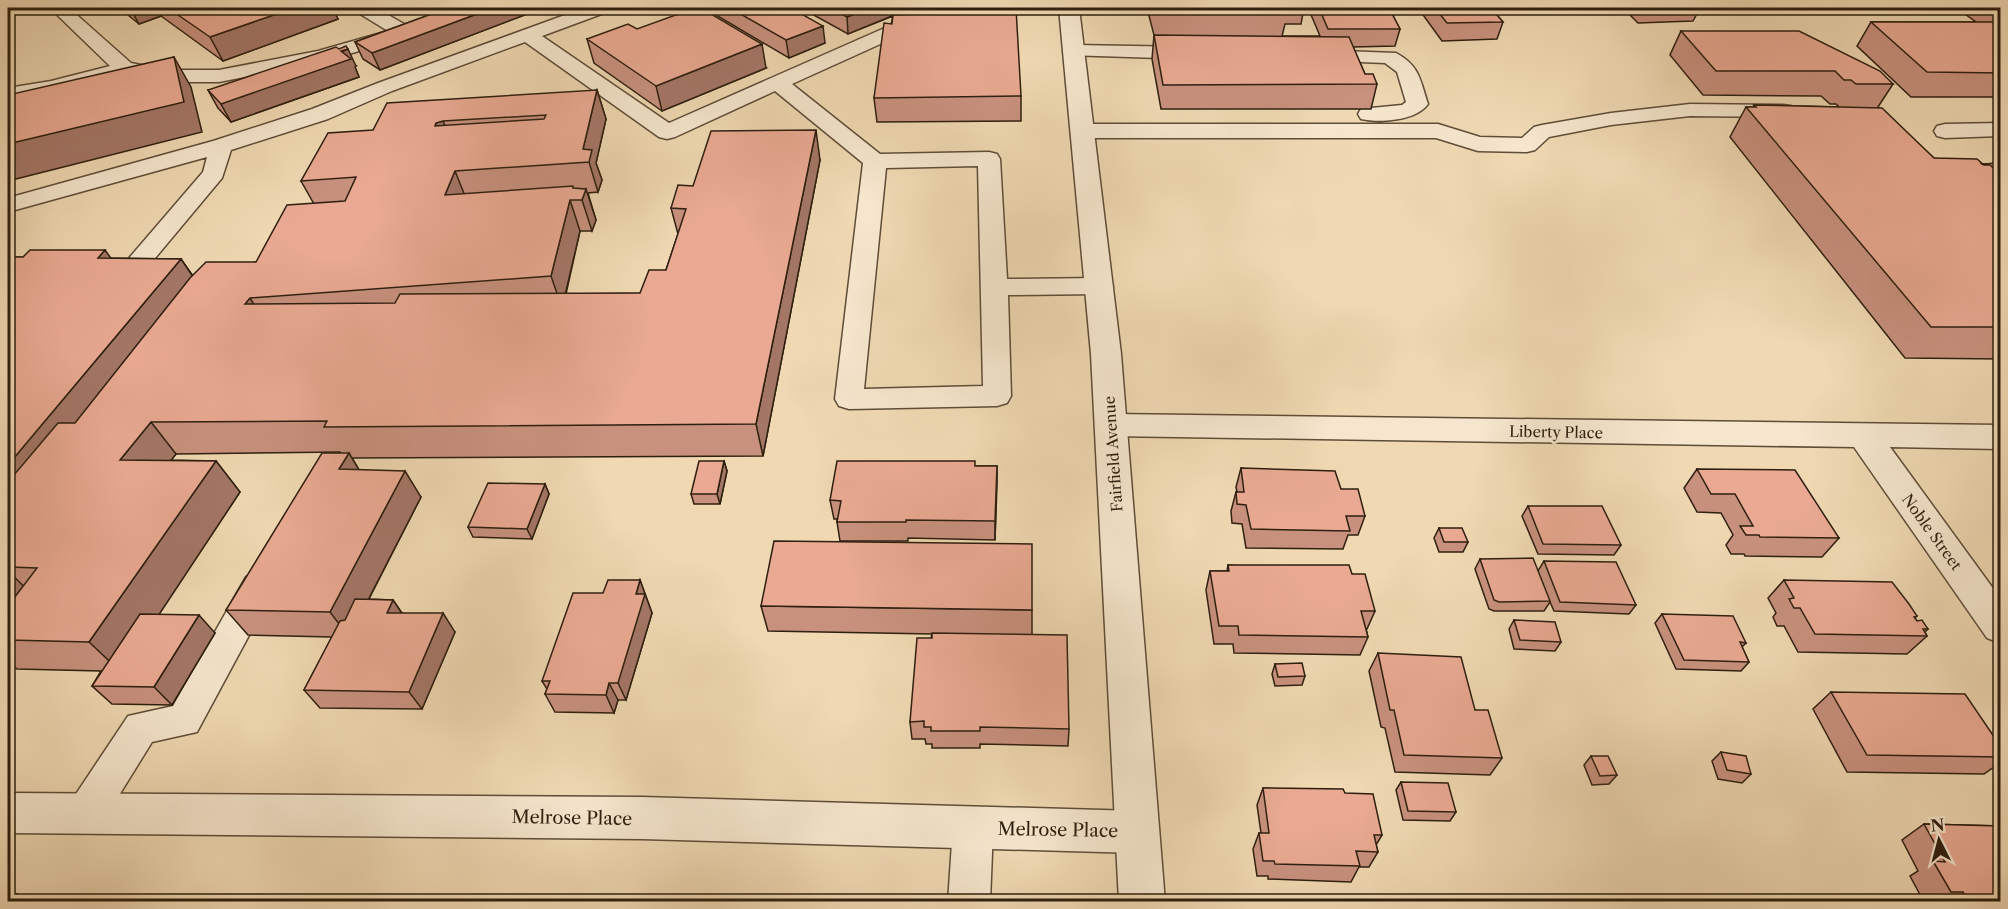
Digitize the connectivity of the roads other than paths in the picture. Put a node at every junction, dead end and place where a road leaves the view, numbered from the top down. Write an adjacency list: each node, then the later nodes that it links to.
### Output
1 (59, 8): 10 (lane)
2 (364, 8): 10 (lane)
3 (600, 8): 6 (lane)
4 (944, 8): 11 (lane)
5 (1069, 8): 7 (street, Fairfield Avenue)
6 (526, 34): 11 (lane); 17 (lane)
7 (1074, 51): 8 (lane); 14 (street, Fairfield Avenue)
8 (1214, 54)
9 (1296, 55): 14 (lane)
10 (124, 68): 12 (lane)
11 (778, 82): 18 (lane)
12 (8, 94)
13 (1803, 112): 14 (lane)
14 (1083, 124): 21 (street, Fairfield Avenue)
15 (2001, 130): 16 (lane)
16 (1945, 131)
17 (221, 146): 19 (lane); 20 (lane)
18 (874, 161): 22 (lane); 22 (lane)
19 (8, 205)
20 (137, 264)
21 (1100, 286): 22 (lane); 23 (street, Fairfield Avenue)
22 (995, 287)
23 (1111, 425): 24 (street, Liberty Place); 31 (street, Fairfield Avenue)
24 (1864, 436): 25 (street, Liberty Place); 27 (street, Noble Street)
25 (2001, 437)
26 (274, 558): 29 (lane)
27 (2001, 627)
28 (8, 813): 29 (street, Melrose Place)
29 (86, 813): 30 (street, Melrose Place)
30 (973, 828): 31 (street, Melrose Place); 32 (lane)
31 (1137, 832): 33 (street, Fairfield Avenue)
32 (969, 902)
33 (1142, 902)

